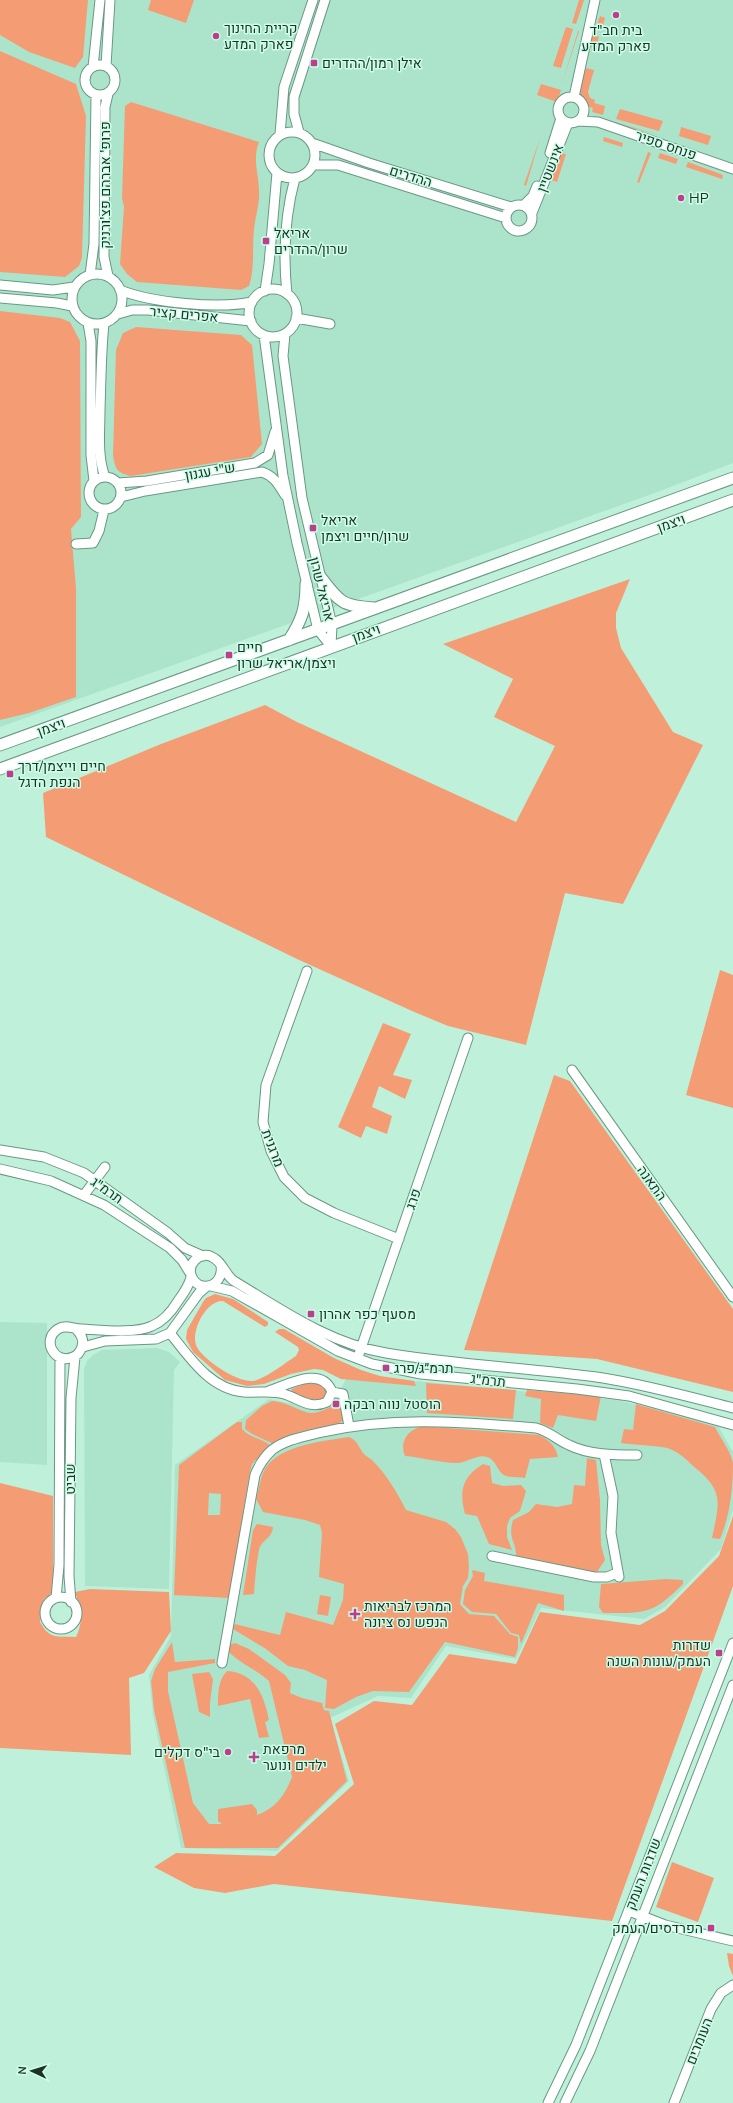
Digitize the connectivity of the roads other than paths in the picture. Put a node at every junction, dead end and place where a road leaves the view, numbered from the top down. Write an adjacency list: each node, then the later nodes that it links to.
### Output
1 (100, 0): 7 (street)
2 (110, 0): 6 (street)
3 (313, 0): 16 (street)
4 (325, 0): 15 (street)
5 (595, 0): 10 (street)
6 (106, 66): 7 (street); 8 (street)
7 (93, 67): 9 (street)
8 (108, 94): 9 (street); 27 (street, פרופ' אברהם פצ'ורניק)
9 (96, 95): 26 (street, פרופ' אברהם פצ'ורניק)
10 (574, 97): 11 (street); 12 (street, אינשטיין)
11 (584, 111): 13 (street); 14 (street, פנחס ספיר)
12 (565, 121): 13 (street); 22 (street, אינשטיין); 24 (street, אינשטיין)
13 (578, 121): 14 (street, פנחס ספיר)
14 (598, 122): 19 (street, פנחס ספיר)
15 (299, 132): 16 (street); 17 (street)
16 (280, 134): 20 (street)
17 (312, 143): 18 (street); 23 (street, ההדרים)
18 (313, 165): 21 (street); 25 (street, ההדרים)
19 (733, 169)
20 (277, 173): 21 (street); 31 (street)
21 (295, 178): 32 (street)
22 (524, 205): 23 (street); 24 (street)
23 (511, 207): 25 (street)
24 (532, 213): 25 (street)
25 (506, 218)
26 (90, 275): 27 (street); 29 (street)
27 (108, 276): 30 (street)
28 (0, 284): 29 (street)
29 (74, 287): 35 (street)
30 (120, 290): 34 (street, אפרים קציר); 36 (street)
31 (265, 291): 32 (street); 34 (street)
32 (287, 294): 37 (street)
33 (0, 298): 35 (street)
34 (252, 302): 38 (street)
35 (72, 306): 39 (street)
36 (118, 314): 38 (street, אפרים קציר); 40 (street)
37 (296, 318): 41 (street); 42 (street)
38 (251, 321): 43 (street)
39 (88, 323): 40 (street); 47 (street)
40 (104, 324): 45 (street)
41 (330, 324)
42 (285, 334): 43 (street); 54 (street, אריאל שרון)
43 (264, 335): 44 (street, אריאל שרון)
44 (276, 425): 48 (street, ש"י עגנון); 50 (street, אריאל שרון)
45 (105, 477): 47 (street); 48 (street)
46 (733, 478): 56 (main road, ויצמן)
47 (94, 481): 52 (street)
48 (118, 483): 49 (street)
49 (121, 497): 50 (street, ש"י עגנון); 52 (street)
50 (288, 500): 55 (street, אריאל שרון)
51 (733, 500): 60 (main road, ויצמן)
52 (104, 510): 53 (street)
53 (76, 544)
54 (319, 575): 56 (main road); 57 (street, אריאל שרון)
55 (306, 584): 58 (street, אריאל שרון); 59 (main road)
56 (378, 608): 57 (main road, ויצמן)
57 (332, 625): 58 (main road, ויצמן); 60 (street, אריאל שרון)
58 (318, 630): 59 (main road, ויצמן); 60 (street, אריאל שרון)
59 (289, 640): 61 (main road, ויצמן)
60 (331, 646): 62 (main road, ויצמן)
61 (1, 744)
62 (0, 770)
63 (307, 971): 71 (street, מרגנית)
64 (468, 1038): 71 (street, פרג)
65 (572, 1070): 76 (street, התאנה)
66 (0, 1150): 69 (street, תרמ"ג)
67 (105, 1167): 69 (street)
68 (0, 1169): 70 (street, תרמ"ג)
69 (96, 1182): 70 (street); 72 (street, תרמ"ג)
70 (84, 1195): 74 (street, תרמ"ג)
71 (399, 1239): 80 (street, פרג)
72 (203, 1256): 73 (street); 74 (street)
73 (221, 1265): 75 (street); 80 (street, תרמ"ג)
74 (191, 1275): 75 (street); 77 (street)
75 (208, 1286): 78 (street); 83 (street, תרמ"ג)
76 (733, 1297)
77 (76, 1329): 79 (street); 82 (street)
78 (170, 1333): 79 (street); 84 (street)
79 (83, 1347): 81 (street)
80 (360, 1348): 83 (street, פרג); 86 (street, תרמ"ג)
81 (75, 1357): 82 (street); 93 (street, שביט)
82 (60, 1358): 92 (street, שביט)
83 (357, 1359): 87 (street, תרמ"ג)
84 (269, 1391): 85 (street); 85 (street)
85 (332, 1392): 88 (street)
86 (733, 1408)
87 (733, 1425)
88 (348, 1426): 89 (street); 95 (street)
89 (604, 1454): 90 (street); 91 (street)
90 (637, 1455)
91 (492, 1556)
92 (56, 1598): 93 (street); 93 (street)
93 (71, 1602)
94 (732, 1648): 97 (street, שדרות העמק)
95 (222, 1663)
96 (733, 1685): 98 (street, שדרות העמק)
97 (629, 1911): 98 (street); 103 (street, שדרות העמק)
98 (642, 1916): 100 (street); 104 (street, שדרות העמק)
99 (733, 1936): 100 (street)
100 (720, 1937): 101 (street)
101 (733, 1941)
102 (733, 1985): 105 (street, העומרים)
103 (548, 2103)
104 (565, 2103)
105 (674, 2103)

